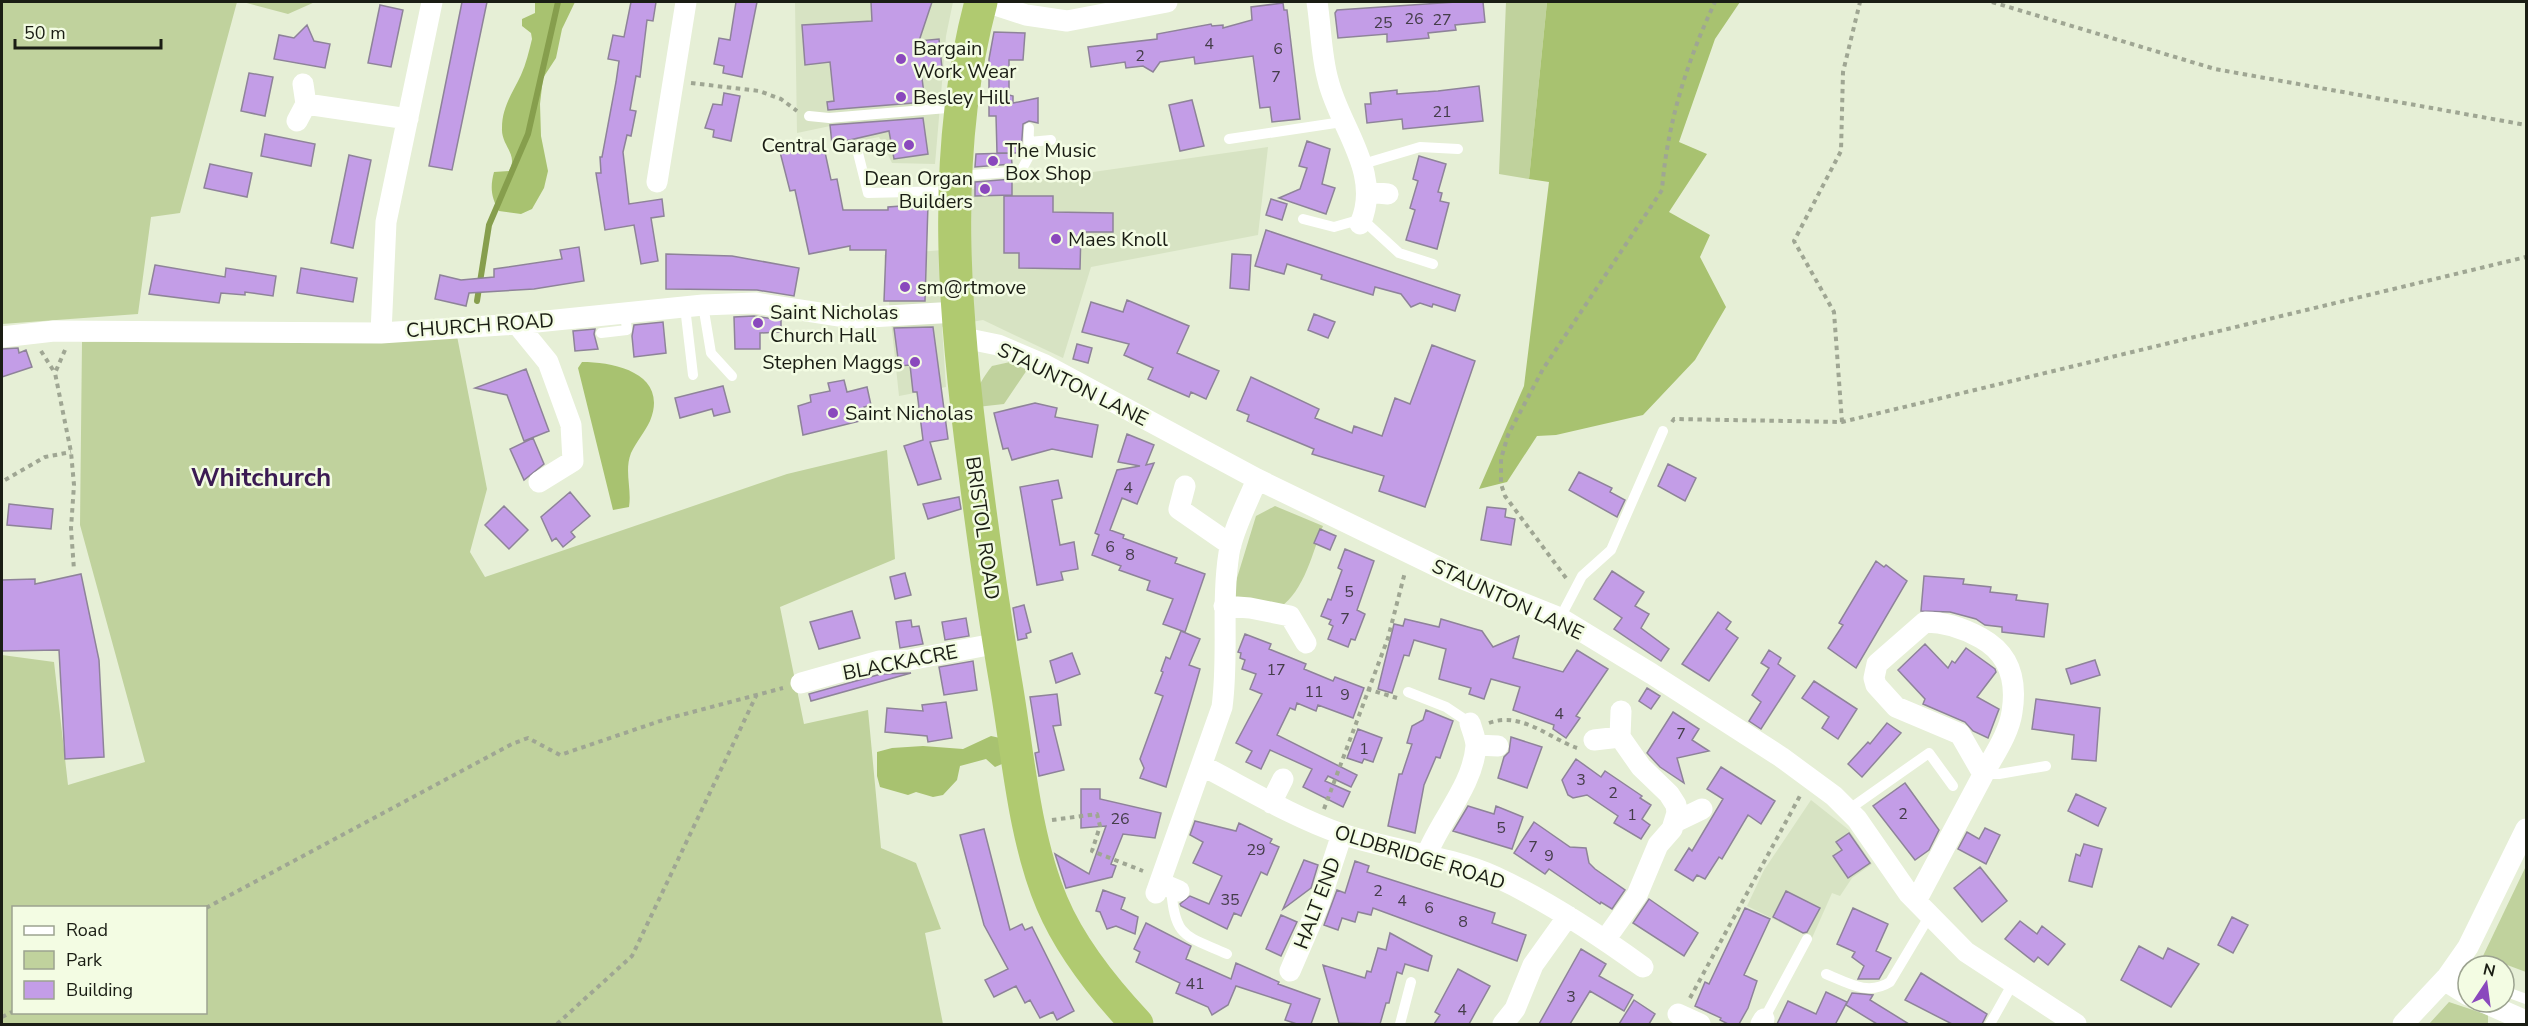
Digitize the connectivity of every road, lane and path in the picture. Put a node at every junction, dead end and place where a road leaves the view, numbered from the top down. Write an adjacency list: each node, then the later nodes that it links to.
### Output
1 (432, 2): 14 (street)
2 (686, 2): 24 (street)
3 (981, 2): 12 (highway, BRISTOL ROAD)
4 (986, 2): 5 (street)
5 (1167, 2)
6 (1317, 2): 15 (street)
7 (1715, 2): 50 (path)
8 (1860, 2): 40 (path)
9 (1992, 2): 16 (path)
10 (696, 84): 13 (path)
11 (302, 103): 14 (street)
12 (959, 107): 13 (lane); 25 (highway, BRISTOL ROAD)
13 (809, 116)
14 (408, 119): 35 (street)
15 (1342, 122): 18 (lane); 23 (street)
16 (2526, 125)
17 (1029, 128): 20 (lane)
18 (1229, 139)
19 (1051, 140): 20 (lane)
20 (1029, 142): 25 (lane)
21 (1458, 149): 23 (lane)
22 (858, 153): 25 (lane)
23 (1363, 164): 27 (street)
24 (657, 182)
25 (955, 183): 33 (highway, BRISTOL ROAD)
26 (1303, 219): 27 (lane)
27 (1361, 221): 29 (lane)
28 (2526, 257): 40 (path)
29 (1433, 264)
30 (694, 306): 31 (street, CHURCH ROAD); 33 (street, CHURCH ROAD); 38 (lane); 39 (lane)
31 (625, 313): 32 (street, CHURCH ROAD); 36 (lane)
32 (518, 324): 35 (street, CHURCH ROAD); 45 (street)
33 (958, 324): 43 (street, STAUNTON LANE); 53 (highway, BRISTOL ROAD)
34 (75, 331): 35 (street, CHURCH ROAD); 37 (street, CHURCH ROAD); 42 (path)
35 (381, 333)
36 (601, 333)
37 (2, 337)
38 (693, 375)
39 (732, 376)
40 (1842, 422): 41 (path)
41 (1663, 431): 50 (lane)
42 (71, 452): 44 (path); 49 (path)
43 (1257, 479): 47 (street); 48 (street, STAUNTON LANE)
44 (5, 480)
45 (539, 482)
46 (1185, 486): 47 (street)
47 (1231, 545): 51 (street)
48 (1410, 554): 52 (street, STAUNTON LANE); 56 (path)
49 (74, 570)
50 (1575, 590): 52 (lane)
51 (1224, 606): 54 (street); 65 (street)
52 (1560, 618): 69 (street, STAUNTON LANE)
53 (999, 643): 55 (street, BLACKACRE); 76 (highway, BRISTOL ROAD)
54 (1306, 643)
55 (801, 683): 57 (path)
56 (1367, 689): 58 (path); 74 (path)
57 (756, 696): 81 (path); 100 (path)
58 (1404, 696): 60 (lane)
59 (1621, 711): 61 (street)
60 (1466, 721): 62 (street); 64 (path)
61 (1620, 737): 64 (street); 75 (street)
62 (1476, 745): 63 (street); 79 (street)
63 (1498, 746)
64 (1590, 746)
65 (1203, 766): 71 (street, OLDBRIDGE ROAD); 80 (street)
66 (2046, 766): 67 (lane)
67 (1983, 774): 67 (street); 82 (street)
68 (1283, 779): 71 (street)
69 (1811, 779): 73 (street, STAUNTON LANE); 94 (path)
70 (1953, 786): 73 (lane)
71 (1271, 802): 74 (street, OLDBRIDGE ROAD)
72 (1702, 809): 75 (street)
73 (1848, 810): 82 (street, STAUNTON LANE)
74 (1320, 820): 78 (street, OLDBRIDGE ROAD)
75 (1676, 822): 85 (street)
76 (1030, 823): 80 (path); 99 (highway, BRISTOL ROAD)
77 (2526, 829): 90 (street)
78 (1342, 834): 79 (street, OLDBRIDGE ROAD); 88 (street, HALT END)
79 (1426, 854): 83 (street, OLDBRIDGE ROAD)
80 (1163, 886): 86 (lane)
81 (207, 907)
82 (1923, 908): 89 (lane); 92 (street, STAUNTON LANE)
83 (1568, 916): 85 (street, OLDBRIDGE ROAD); 102 (street)
84 (1807, 939): 98 (lane)
85 (1605, 940): 87 (street, OLDBRIDGE ROAD)
86 (1227, 954)
87 (1643, 967)
88 (1290, 971)
89 (1826, 974)
90 (2444, 980): 93 (street); 95 (street)
91 (1411, 982): 101 (lane)
92 (2013, 983): 103 (lane); 104 (street, STAUNTON LANE)
93 (2456, 987)
94 (1686, 1018)
95 (2409, 1019)
96 (2507, 1019): 97 (street)
97 (2526, 1020)
98 (1763, 1022)
99 (1134, 1023)
100 (557, 1024)
101 (1400, 1024)
102 (1503, 1024)
103 (1990, 1024)
104 (2076, 1024)

